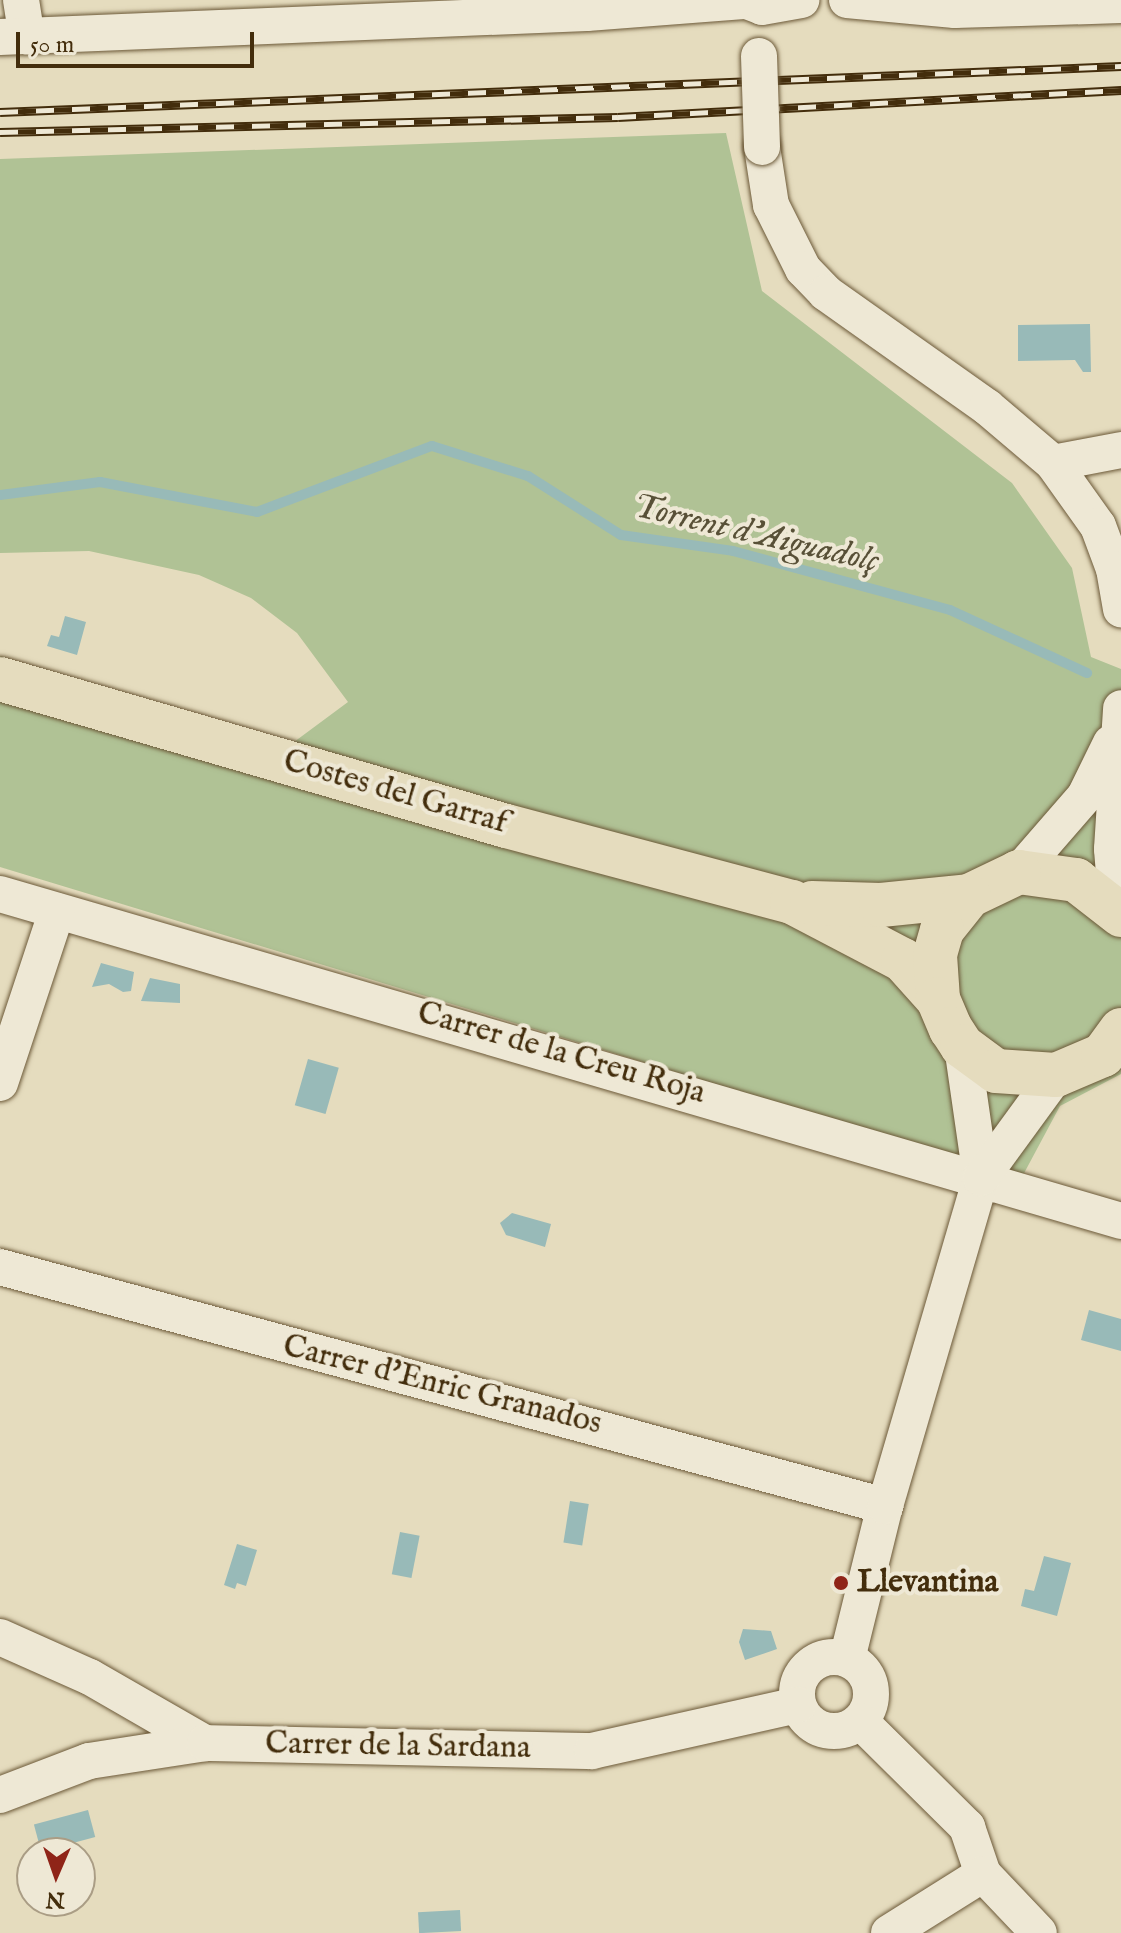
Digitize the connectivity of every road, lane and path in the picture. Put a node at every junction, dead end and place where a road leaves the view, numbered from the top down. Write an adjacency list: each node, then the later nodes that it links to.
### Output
1 (21, 0): 9 (street)
2 (492, 0): 8 (street)
3 (801, 0): 5 (street)
4 (847, 0): 6 (street)
5 (766, 2): 8 (street); 11 (street, bridge)
6 (1027, 3): 7 (street)
7 (1121, 5)
8 (409, 12): 9 (street)
9 (14, 37)
10 (1121, 450): 11 (street)
11 (1053, 463): 12 (street)
12 (1114, 540): 13 (street)
13 (1121, 609)
14 (0, 679): 19 (main road, Costes del Garraf)
15 (1120, 718): 16 (street); 21 (street)
16 (1019, 872): 18 (main road); 21 (main road)
17 (0, 894): 20 (street, Carrer de la Creu Roja)
18 (969, 896): 19 (main road); 22 (main road)
19 (792, 902): 22 (main road)
20 (57, 911): 26 (street); 27 (street, Carrer de la Creu Roja)
21 (1119, 912)
22 (938, 999): 24 (main road)
23 (1115, 1045): 25 (main road)
24 (962, 1046): 25 (main road); 27 (street)
25 (1056, 1075): 27 (street)
26 (0, 1083)
27 (981, 1178): 28 (street, Carrer de la Creu Roja); 30 (street)
28 (1121, 1221)
29 (0, 1267): 30 (street, Carrer d'Enric Granados)
30 (885, 1506): 32 (street)
31 (0, 1637): 35 (street)
32 (847, 1659): 33 (street); 34 (street)
33 (798, 1705): 34 (street); 35 (street, Carrer de la Sardana)
34 (860, 1721): 37 (street)
35 (205, 1743): 36 (street, Carrer de la Sardana)
36 (0, 1795)
37 (983, 1874): 38 (street); 39 (street)
38 (889, 1933)
39 (1039, 1933)

